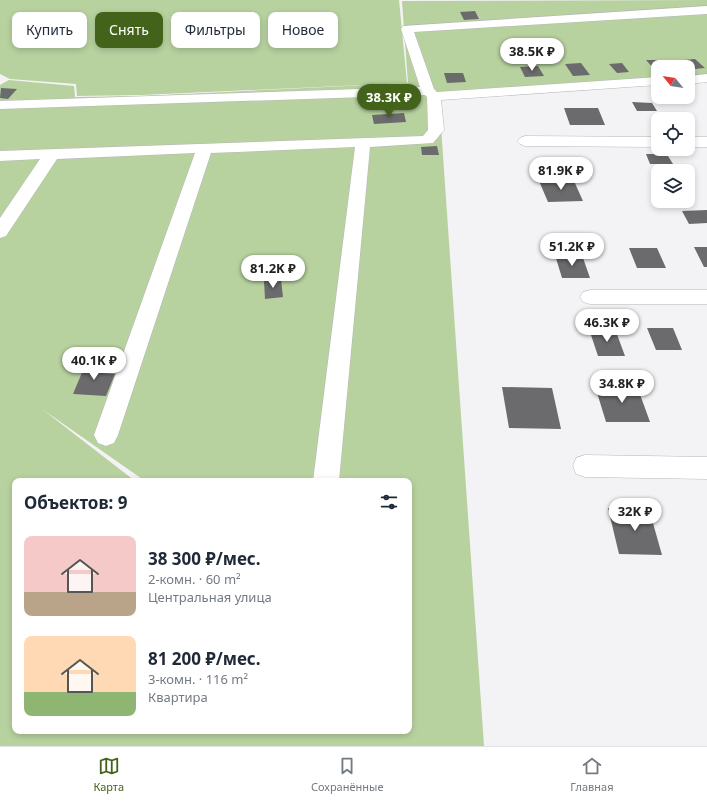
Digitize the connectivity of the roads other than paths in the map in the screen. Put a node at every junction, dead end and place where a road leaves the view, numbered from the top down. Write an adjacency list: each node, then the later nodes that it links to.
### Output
1 (707, 10): 5 (street)
2 (707, 78): 3 (street)
3 (695, 79)
4 (651, 82): 5 (street)
5 (431, 93): 6 (street); 7 (street)
6 (0, 105)
7 (363, 142): 12 (street); 21 (street)
8 (526, 142): 9 (street)
9 (651, 142)
10 (695, 142): 11 (street)
11 (707, 142)
12 (205, 148): 13 (street); 18 (street)
13 (51, 155): 14 (street); 15 (street)
14 (0, 156)
15 (0, 232)
16 (590, 297): 17 (street)
17 (707, 297)
18 (106, 435)
19 (585, 466): 20 (street)
20 (707, 468)
21 (326, 478)

